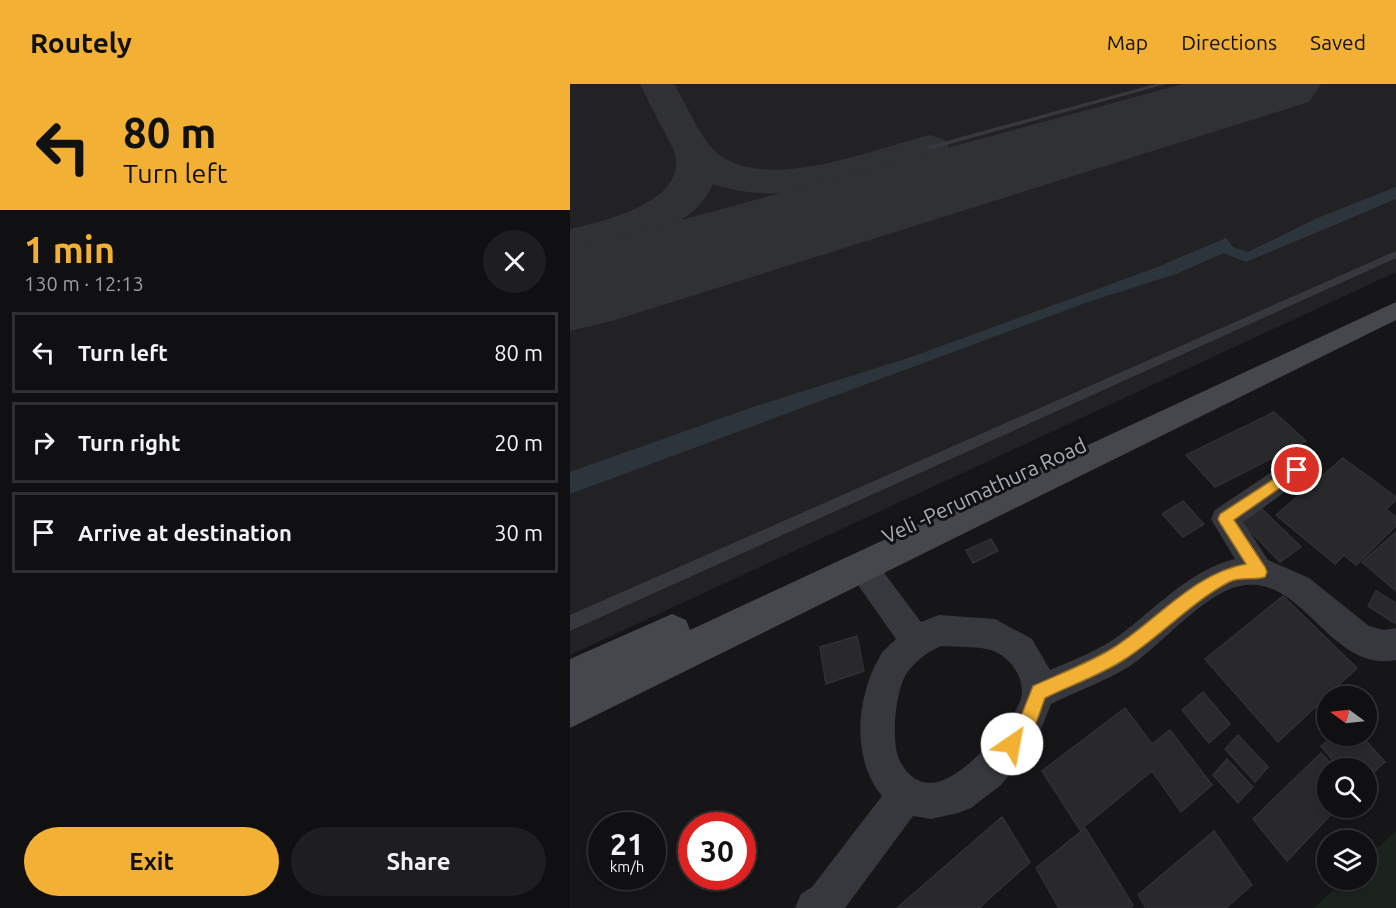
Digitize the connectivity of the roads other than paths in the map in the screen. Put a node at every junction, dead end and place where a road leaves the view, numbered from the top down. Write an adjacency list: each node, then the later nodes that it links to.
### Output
1 (1163, 84): 2 (lane)
2 (929, 147)
3 (1396, 254): 9 (lane)
4 (1396, 295): 12 (main road, Veli -Perumathura Road)
5 (1396, 310): 7 (main road)
6 (1297, 470): 8 (street)
7 (863, 568): 10 (street); 14 (main road)
8 (1259, 572): 11 (street); 13 (street)
9 (570, 623)
10 (916, 641): 13 (street); 15 (street)
11 (1396, 645)
12 (570, 680)
13 (1039, 692): 15 (street)
14 (570, 707)
15 (905, 796): 16 (street)
16 (823, 906)

